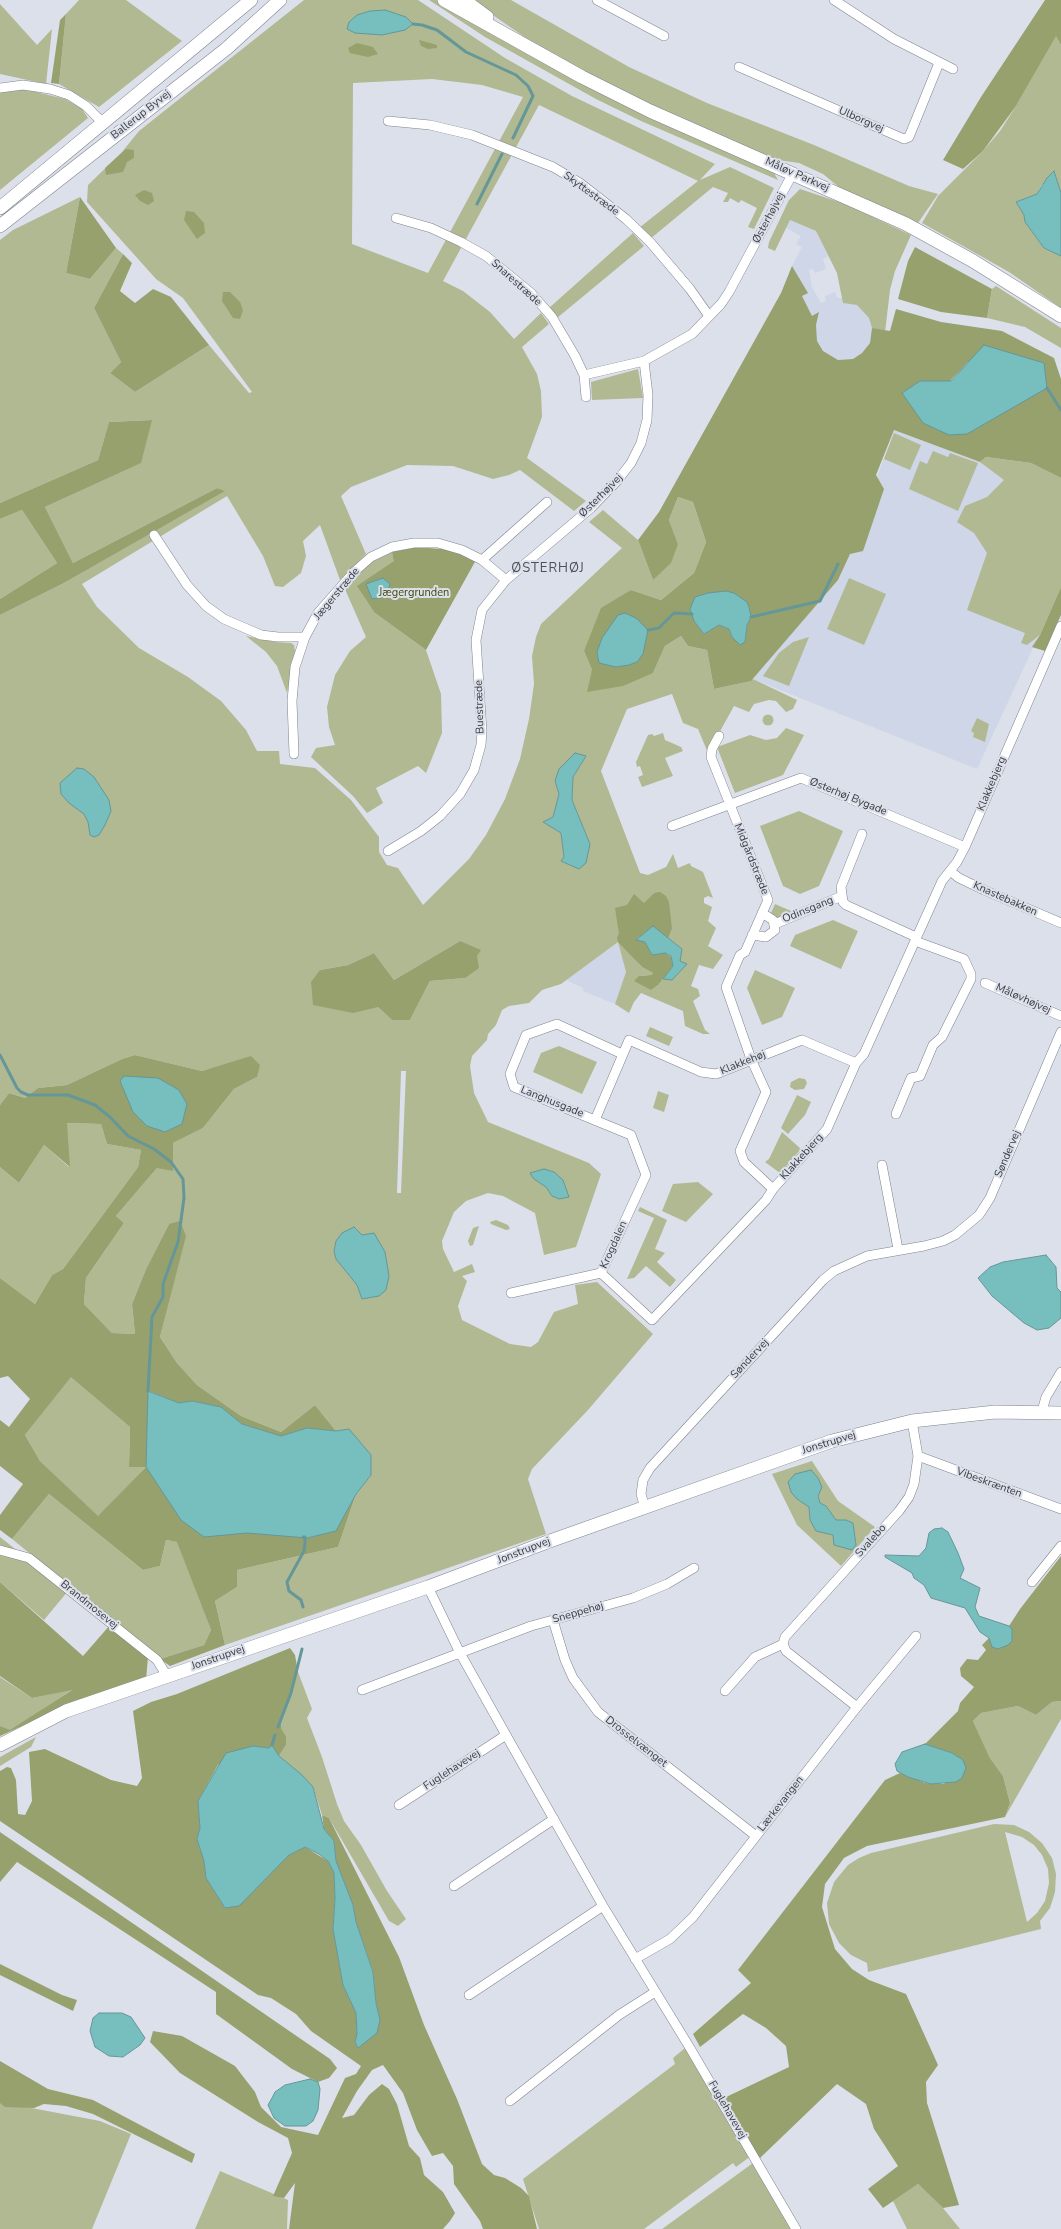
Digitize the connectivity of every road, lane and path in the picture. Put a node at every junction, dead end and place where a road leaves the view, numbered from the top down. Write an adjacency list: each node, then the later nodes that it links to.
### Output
1 (251, 0): 14 (street, Ballerup Byvej)
2 (280, 0): 18 (street, Ballerup Byvej)
3 (444, 0): 8 (street, Måløv Parkvej)
4 (464, 0): 8 (street, Måløv Parkvej)
5 (597, 0): 7 (street)
6 (834, 0): 9 (street)
7 (664, 36)
8 (526, 46): 15 (street, Måløv Parkvej)
9 (939, 63): 10 (street, Ulborgvej); 11 (street)
10 (740, 67)
11 (953, 69)
12 (0, 88): 14 (street)
13 (388, 121): 19 (street, Skyttestræde)
14 (102, 122): 16 (street, Ballerup Byvej)
15 (793, 173): 19 (street, Østerhøjvej); 20 (street, Måløv Parkvej)
16 (0, 208)
17 (396, 218): 22 (street, Snarestræde)
18 (0, 226)
19 (709, 316): 21 (street, Østerhøjvej)
20 (1061, 316)
21 (644, 361): 22 (street, Østerhøjvej); 27 (street, Østerhøjvej)
22 (584, 375): 23 (street, Snarestræde)
23 (586, 396)
24 (547, 502): 26 (street)
25 (154, 535): 29 (street)
26 (482, 560): 27 (street, Jægerstræde); 29 (street, Jægerstræde)
27 (506, 580): 36 (street, Buestræde)
28 (1061, 626): 35 (street, Klakkebjerg)
29 (305, 636): 31 (street, Jægerstræde)
30 (719, 736): 32 (street)
31 (294, 754)
32 (729, 804): 33 (street, Østerhøj Bygade); 35 (street, Østerhøj Bygade); 39 (street, Midgårdstræde)
33 (672, 826)
34 (862, 834): 38 (street)
35 (965, 847): 37 (street, Klakkebjerg)
36 (388, 851)
37 (950, 871): 40 (street, Knastebakken); 43 (street, Klakkebjerg)
38 (842, 896): 41 (street, Odinsgang); 43 (street)
39 (762, 912): 41 (street, Midgårdstræde); 42 (street, Midgårdstræde)
40 (1061, 923)
41 (775, 924): 42 (street)
42 (752, 935): 48 (street, Midgårdstræde)
43 (916, 939): 49 (street, Klakkebjerg); 50 (street)
44 (985, 983): 45 (street, Måløvhøjvej)
45 (1061, 1016)
46 (1061, 1032): 55 (street, Søndervej)
47 (622, 1054): 48 (street, Klakkehøj); 51 (street); 51 (street, Langhusgade)
48 (751, 1059): 49 (street, Klakkehøj); 54 (street, Midgårdstræde)
49 (856, 1063): 54 (street, Klakkebjerg)
50 (896, 1114)
51 (595, 1120): 52 (street, Langhusgade)
52 (639, 1153): 56 (street, Krogdalen)
53 (882, 1165): 55 (street)
54 (773, 1189): 58 (street, Klakkebjerg)
55 (898, 1250): 64 (street, Søndervej)
56 (601, 1273): 57 (street); 58 (street, Krogdalen)
57 (511, 1293)
58 (652, 1320)
59 (1061, 1372): 60 (street)
60 (1042, 1411): 61 (street, Jonstrupvej); 62 (street, Jonstrupvej)
61 (1061, 1412)
62 (912, 1421): 63 (street, Svalebo); 64 (street, Jonstrupvej)
63 (918, 1456): 65 (street, Vibeskrænten); 73 (street, Svalebo)
64 (645, 1508): 70 (street, Jonstrupvej)
65 (1061, 1509)
66 (1061, 1546): 69 (street)
67 (0, 1550): 75 (street, Brandmosevej)
68 (694, 1568): 71 (street, Sneppehøj)
69 (1032, 1582)
70 (428, 1587): 74 (street, Fuglehavevej); 75 (street, Jonstrupvej)
71 (553, 1620): 74 (street, Sneppehøj); 83 (street, Drosselvænget)
72 (916, 1636): 78 (street, Lærkevangen)
73 (783, 1644): 77 (street); 78 (street)
74 (460, 1653): 76 (street); 79 (street, Fuglehavevej)
75 (167, 1676): 80 (street, Jonstrupvej)
76 (362, 1690)
77 (725, 1691)
78 (857, 1707): 83 (street, Lærkevangen)
79 (506, 1735): 81 (street, Fuglehavevej); 82 (street, Fuglehavevej)
80 (0, 1745)
81 (399, 1805)
82 (554, 1819): 84 (street); 85 (street, Fuglehavevej)
83 (756, 1836): 86 (street, Lærkevangen)
84 (454, 1886)
85 (603, 1906): 86 (street, Fuglehavevej); 88 (street)
86 (635, 1959): 87 (street, Fuglehavevej)
87 (655, 1992): 89 (street); 90 (street, Fuglehavevej)
88 (469, 1995)
89 (510, 2101)
90 (796, 2229)

